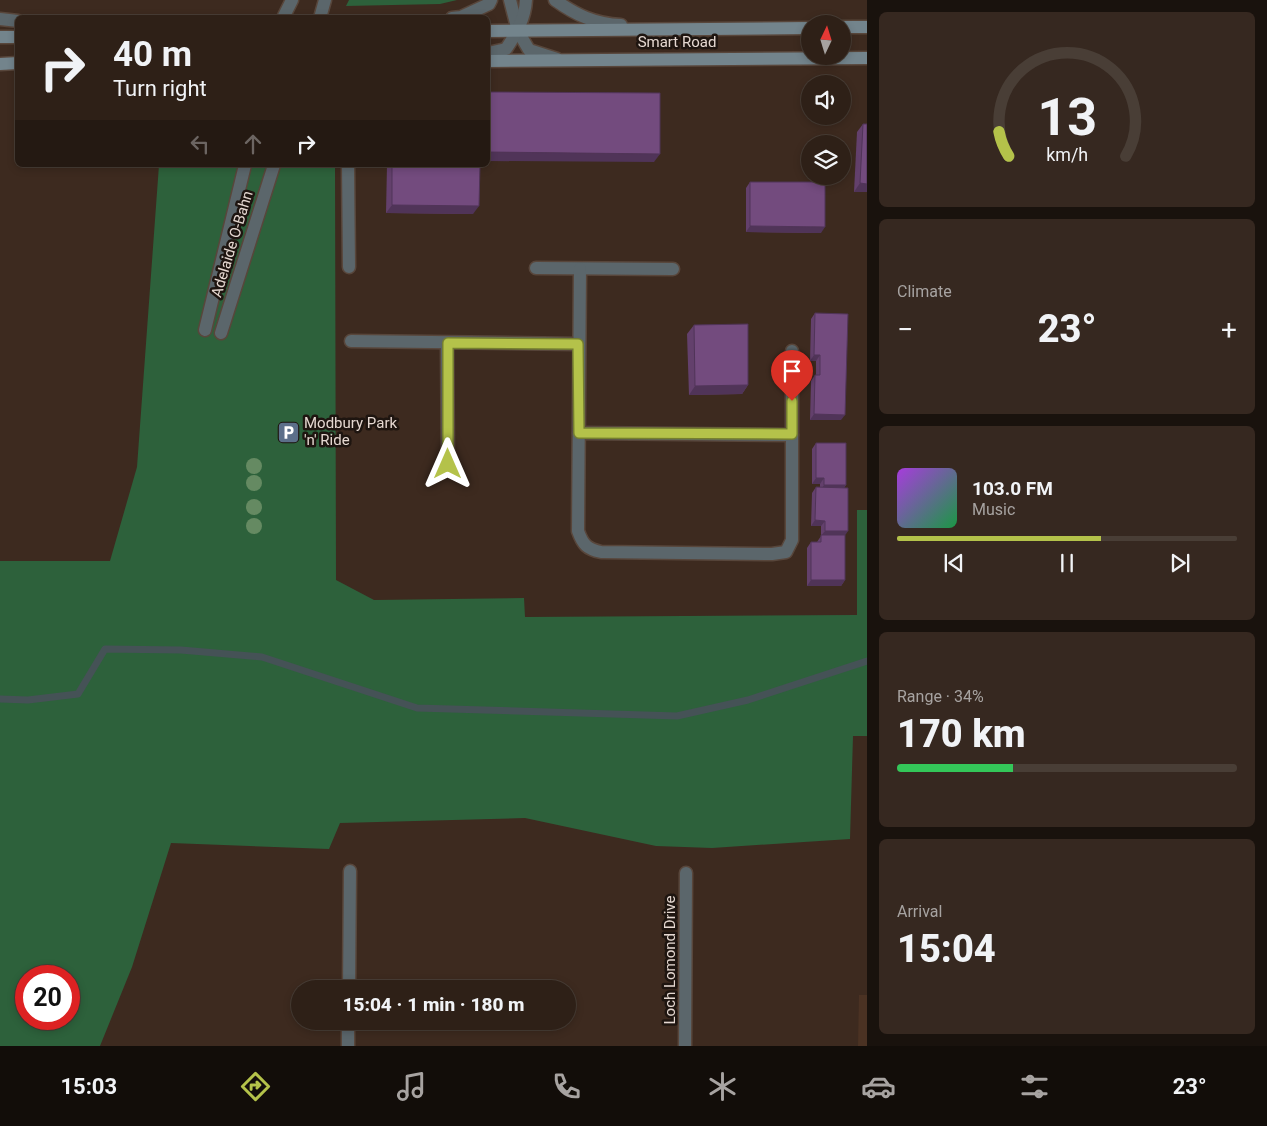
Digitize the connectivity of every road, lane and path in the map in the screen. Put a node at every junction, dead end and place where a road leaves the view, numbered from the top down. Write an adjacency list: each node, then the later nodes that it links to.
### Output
1 (292, 0): 7 (street)
2 (325, 0): 8 (street)
3 (491, 0): 9 (street)
4 (510, 0): 17 (street)
5 (526, 0): 17 (street)
6 (555, 0): 12 (street)
7 (284, 15)
8 (321, 15)
9 (465, 15)
10 (0, 19): 11 (street)
11 (15, 21)
12 (693, 28): 13 (main road, Smart Road); 17 (main road, Smart Road)
13 (801, 28)
14 (851, 28): 15 (main road)
15 (867, 28)
16 (490, 31): 17 (main road, Smart Road)
17 (518, 31): 20 (street); 22 (street)
18 (0, 37): 19 (main road)
19 (15, 37)
20 (490, 53)
21 (867, 58): 22 (main road, Smart Road)
22 (558, 59): 23 (main road, Smart Road)
23 (490, 61)
24 (15, 62): 25 (main road)
25 (0, 64)
26 (245, 167): 33 (street, Adelaide O-Bahn)
27 (273, 167): 34 (street, Adelaide O-Bahn)
28 (348, 167): 29 (street)
29 (349, 267)
30 (536, 268): 31 (street)
31 (580, 269): 32 (street); 37 (street)
32 (673, 269)
33 (206, 330)
34 (221, 333)
35 (351, 341): 36 (street)
36 (448, 343): 37 (street); 41 (street)
37 (578, 344): 39 (street)
38 (792, 351): 40 (street)
39 (579, 433): 40 (street); 40 (street)
40 (792, 434)
41 (448, 464)
42 (350, 871): 44 (street)
43 (686, 873): 47 (street, Loch Lomond Drive)
44 (349, 980)
45 (348, 1030): 46 (street)
46 (348, 1046)
47 (685, 1046)

